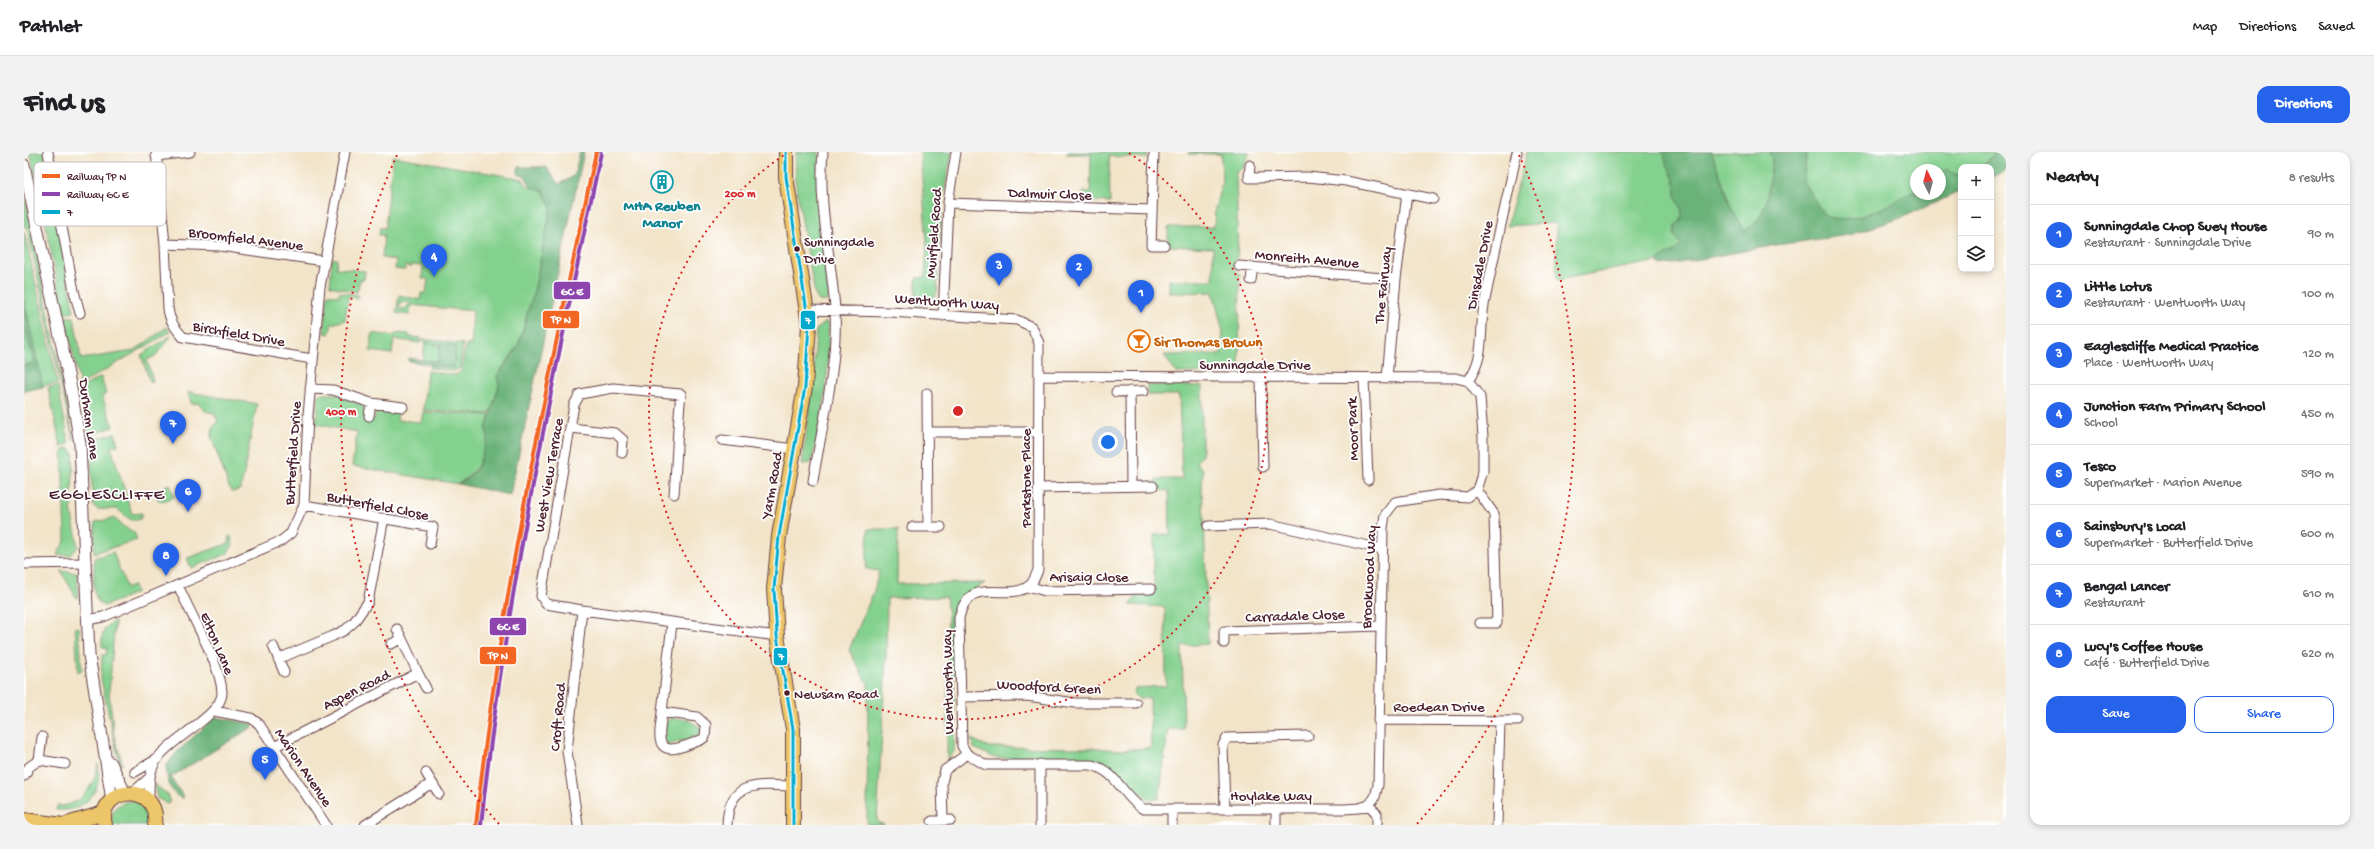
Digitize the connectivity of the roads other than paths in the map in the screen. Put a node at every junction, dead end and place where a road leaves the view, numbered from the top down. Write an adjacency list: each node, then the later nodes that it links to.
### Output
1 (48, 152): 10 (street)
2 (190, 152): 9 (street)
3 (345, 152): 23 (street, Butterfield Drive)
4 (786, 152): 28 (main road, Yarm Road)
5 (823, 152): 29 (street)
6 (956, 152): 15 (street, Muirfield Road)
7 (1154, 152): 16 (street)
8 (1517, 152): 37 (street, Dinsdale Drive)
9 (156, 154)
10 (50, 162)
11 (24, 165): 17 (street, Durham Lane)
12 (1250, 165): 13 (street)
13 (1407, 194): 14 (street); 26 (street, The Fairway)
14 (1433, 199)
15 (948, 203): 16 (street, Dalmuir Close); 31 (street, Muirfield Road)
16 (1152, 210): 22 (street)
17 (34, 213)
18 (37, 226): 68 (street, Durham Lane)
19 (63, 226): 30 (street)
20 (163, 226): 21 (street, Birchfield Drive)
21 (165, 244): 23 (street, Broomfield Avenue); 32 (street, Birchfield Drive)
22 (1164, 245)
23 (324, 261): 32 (street, Butterfield Drive)
24 (1239, 266): 25 (street, Monreith Avenue)
25 (1253, 267): 26 (street, Monreith Avenue); 27 (street)
26 (1396, 279): 36 (street, The Fairway)
27 (1251, 280)
28 (807, 310): 29 (street, Wentworth Way); 50 (main road, Yarm Road)
29 (835, 310): 31 (street, Wentworth Way); 54 (street)
30 (80, 313)
31 (942, 316): 33 (street, Wentworth Way)
32 (312, 359): 38 (street, Butterfield Drive)
33 (1040, 376): 34 (street, Sunningdale Drive); 48 (street, Parkstone Place)
34 (1261, 378): 35 (street, Sunningdale Drive); 52 (street)
35 (1364, 378): 36 (street, Sunningdale Drive); 53 (street, Moor Park)
36 (1387, 378): 37 (street, Sunningdale Drive)
37 (1468, 381): 58 (street)
38 (310, 389): 43 (street); 60 (street, Butterfield Drive)
39 (1130, 391): 40 (street); 41 (street); 55 (street)
40 (1144, 391)
41 (1116, 392)
42 (927, 393): 47 (street)
43 (371, 403): 44 (street); 45 (street)
44 (403, 407)
45 (369, 416)
46 (571, 428): 51 (street); 59 (street, West View Terrace); 73 (street, West View Terrace)
47 (928, 432): 48 (street); 64 (street)
48 (1039, 432): 57 (street, Parkstone Place)
49 (722, 440): 50 (street)
50 (794, 449): 79 (main road, Yarm Road)
51 (622, 453)
52 (1263, 467)
53 (1368, 480)
54 (813, 481)
55 (1131, 486): 56 (street); 57 (street)
56 (1153, 486)
57 (1038, 488): 70 (street, Parkstone Place)
58 (1477, 490): 67 (street, Brookwood Way); 76 (street)
59 (674, 494)
60 (304, 505): 61 (street, Butterfield Close); 71 (street, Butterfield Drive)
61 (384, 518): 66 (street, Butterfield Close); 84 (street)
62 (1208, 526): 67 (street)
63 (912, 527): 64 (street)
64 (928, 527): 65 (street)
65 (942, 527)
66 (430, 544)
67 (1382, 549): 77 (street, Brookwood Way)
68 (86, 563): 69 (street); 74 (street, Durham Lane)
69 (24, 564)
70 (1031, 583): 72 (street, Arisaig Close); 88 (street, Wentworth Way)
71 (178, 585): 74 (street, Butterfield Drive); 90 (street, Elton Lane)
72 (1151, 589)
73 (582, 610): 75 (street); 127 (street, Croft Road)
74 (87, 620): 100 (street, Durham Lane)
75 (672, 623): 79 (street); 91 (street)
76 (1480, 623)
77 (1380, 626): 81 (street, Carradale Close); 92 (street, Brookwood Way)
78 (397, 629): 80 (street)
79 (778, 636): 111 (main road, Yarm Road)
80 (402, 639): 82 (street, Aspen Road); 86 (street)
81 (1224, 643)
82 (391, 644)
83 (273, 646): 84 (street)
84 (278, 659): 85 (street)
85 (284, 672)
86 (418, 673): 87 (street); 99 (street, Aspen Road)
87 (426, 688)
88 (961, 697): 89 (street, Woodford Green); 101 (street, Wentworth Way)
89 (1136, 703)
90 (214, 711): 99 (street, Marion Avenue); 102 (street, Elton Lane)
91 (662, 712): 91 (street)
92 (1378, 720): 93 (street, Roedean Drive); 116 (street, Brookwood Way)
93 (1500, 721): 94 (street, Roedean Drive); 134 (street, Roedean Drive)
94 (1518, 721)
95 (1289, 736): 96 (street); 98 (street); 117 (street)
96 (1308, 736)
97 (42, 737): 103 (street)
98 (1289, 746)
99 (274, 747): 125 (street, Marion Avenue)
100 (106, 754): 112 (street, Durham Lane); 114 (street, Durham Lane)
101 (968, 754): 105 (street, Wentworth Way); 122 (street)
102 (157, 758): 106 (street, Elton Lane); 109 (street, Elton Lane)
103 (39, 760): 104 (street); 108 (street)
104 (65, 764)
105 (1040, 764): 118 (street, Wentworth Way); 130 (street)
106 (135, 772)
107 (426, 773): 110 (street)
108 (24, 776)
109 (149, 778): 112 (street, Elton Lane); 115 (street, Elton Lane)
110 (432, 783): 113 (street); 126 (street)
111 (794, 786): 128 (street); 129 (main road, Yarm Road)
112 (128, 793): 114 (main road); 115 (main road)
113 (439, 794)
114 (112, 800): 120 (main road)
115 (149, 802): 124 (main road)
116 (1369, 804): 119 (street, Hoylake Way); 133 (street)
117 (1226, 809): 118 (street, Hoylake Way); 119 (street, Hoylake Way)
118 (1172, 810): 131 (street)
119 (1276, 810): 132 (street)
120 (104, 819): 123 (main road)
121 (24, 820): 123 (main road)
122 (932, 821)
123 (63, 825)
124 (156, 825)
125 (326, 825)
126 (365, 825)
127 (578, 825)
128 (727, 825)
129 (793, 825)
130 (1040, 825)
131 (1172, 825)
132 (1276, 825)
133 (1377, 825)
134 (1497, 825)

